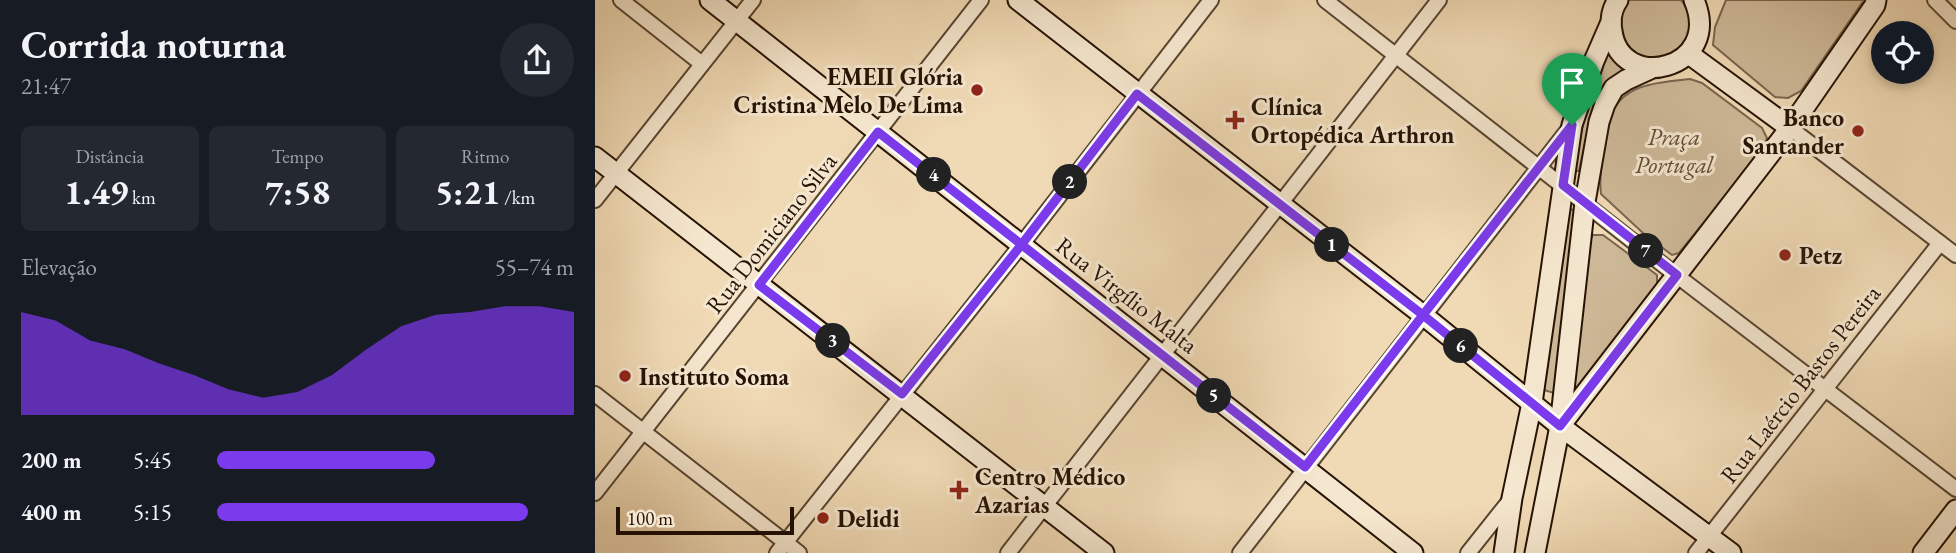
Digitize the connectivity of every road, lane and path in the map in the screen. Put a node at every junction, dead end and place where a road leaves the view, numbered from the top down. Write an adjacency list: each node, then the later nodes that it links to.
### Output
1 (621, 0): 18 (street)
2 (710, 0): 14 (street, Rua Virgílio Malta)
3 (753, 0): 14 (street)
4 (981, 0): 23 (street, Rua Domiciano Silva)
5 (1018, 0): 20 (street)
6 (1211, 0): 20 (street)
7 (1325, 0): 17 (street)
8 (1439, 0): 17 (street)
9 (1876, 0): 22 (street)
10 (1935, 0): 15 (street)
11 (1700, 4): 16 (street)
12 (1613, 7): 19 (street); 21 (street)
13 (1956, 11): 15 (street)
14 (736, 21): 18 (street); 23 (street, Rua Virgílio Malta)
15 (1956, 21)
16 (1689, 54): 19 (street); 22 (street)
17 (1395, 55): 25 (street); 30 (street)
18 (702, 64): 26 (street)
19 (1650, 69): 29 (street)
20 (1137, 94): 30 (street); 32 (street)
21 (1572, 125): 25 (street); 27 (street)
22 (1790, 128): 31 (street); 34 (street)
23 (878, 132): 32 (street, Rua Virgílio Malta); 35 (street, Rua Domiciano Silva)
24 (595, 157): 26 (street)
25 (1538, 166): 27 (street); 36 (street)
26 (616, 173): 28 (street); 35 (street)
27 (1563, 185): 29 (street); 41 (street)
28 (595, 200)
29 (1585, 202): 34 (street); 42 (street)
30 (1279, 205): 36 (street); 37 (street)
31 (1940, 243): 33 (street); 38 (street, Rua Laércio Bastos Pereira)
32 (1022, 244): 37 (street, Rua Virgílio Malta); 40 (street)
33 (1956, 255)
34 (1677, 275): 38 (street); 42 (street)
35 (759, 285): 40 (street); 43 (street, Rua Domiciano Silva)
36 (1423, 315): 41 (street); 44 (street)
37 (1163, 355): 44 (street, Rua Virgílio Malta); 48 (street)
38 (1825, 388): 45 (street); 50 (street, Rua Laércio Bastos Pereira)
39 (595, 394): 43 (street)
40 (902, 394): 48 (street); 51 (street)
41 (1532, 403): 42 (street); 47 (street)
42 (1560, 426): 50 (street); 59 (street)
43 (642, 432): 46 (street, Rua Domiciano Silva); 51 (street)
44 (1305, 467): 55 (street); 56 (street, Rua Virgílio Malta)
45 (1956, 489)
46 (595, 493)
47 (1512, 498): 57 (street); 58 (street)
48 (1045, 506): 53 (street); 54 (street)
49 (1956, 510): 61 (street)
50 (1702, 545): 60 (street)
51 (781, 548): 52 (street)
52 (799, 553)
53 (1008, 553)
54 (1104, 553)
55 (1240, 553)
56 (1413, 553)
57 (1468, 553)
58 (1504, 553)
59 (1535, 553)
60 (1731, 553)
61 (1923, 553)

